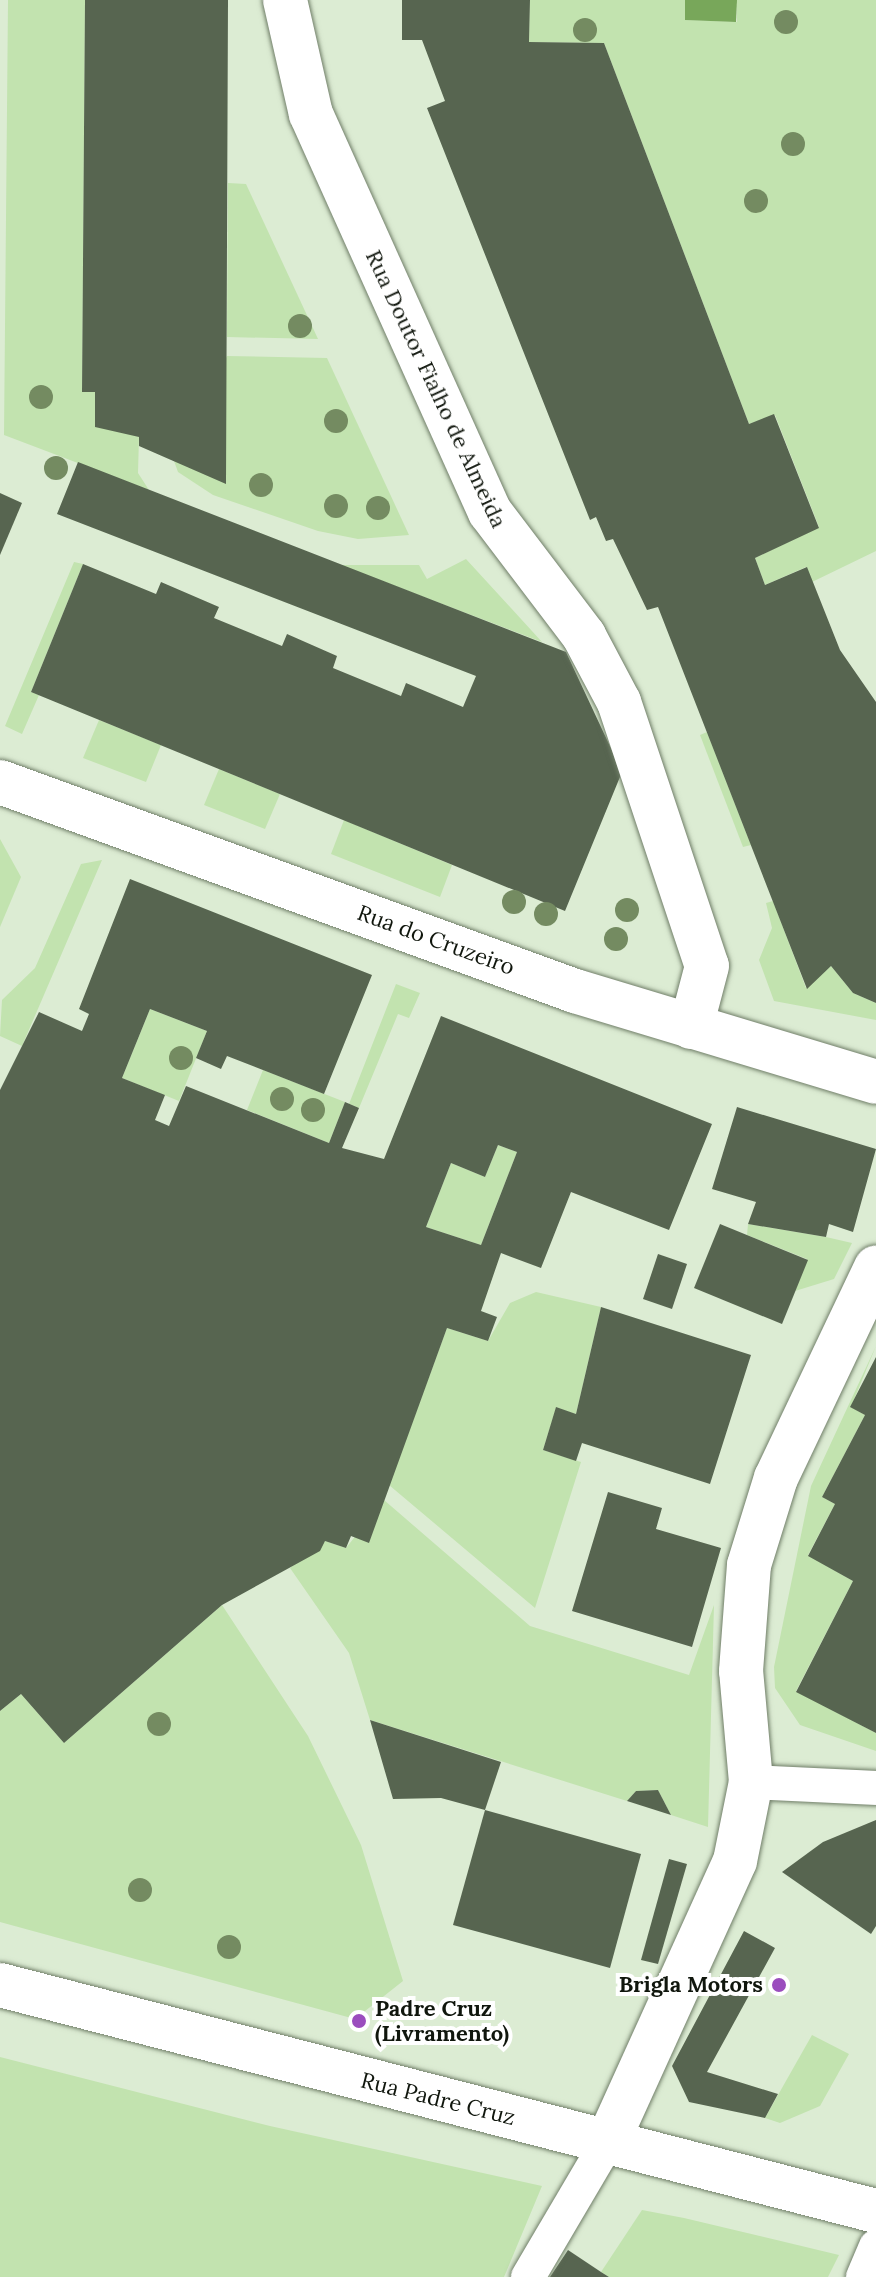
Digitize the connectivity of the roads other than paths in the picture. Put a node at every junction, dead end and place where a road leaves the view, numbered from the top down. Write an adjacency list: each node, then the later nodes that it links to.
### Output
1 (285, 0): 3 (street, Rua Doutor Fialho de Almeida)
2 (0, 782): 3 (street, Rua do Cruzeiro)
3 (691, 1027): 4 (street, Rua do Cruzeiro)
4 (876, 1082)
5 (876, 1267): 6 (street)
6 (751, 1782): 7 (lane); 9 (street)
7 (876, 1788)
8 (0, 1985): 9 (street, Rua Padre Cruz)
9 (608, 2141): 10 (street, Rua Padre Cruz); 12 (lane)
10 (876, 2211)
11 (876, 2247): 13 (lane)
12 (528, 2277)
13 (863, 2277)

